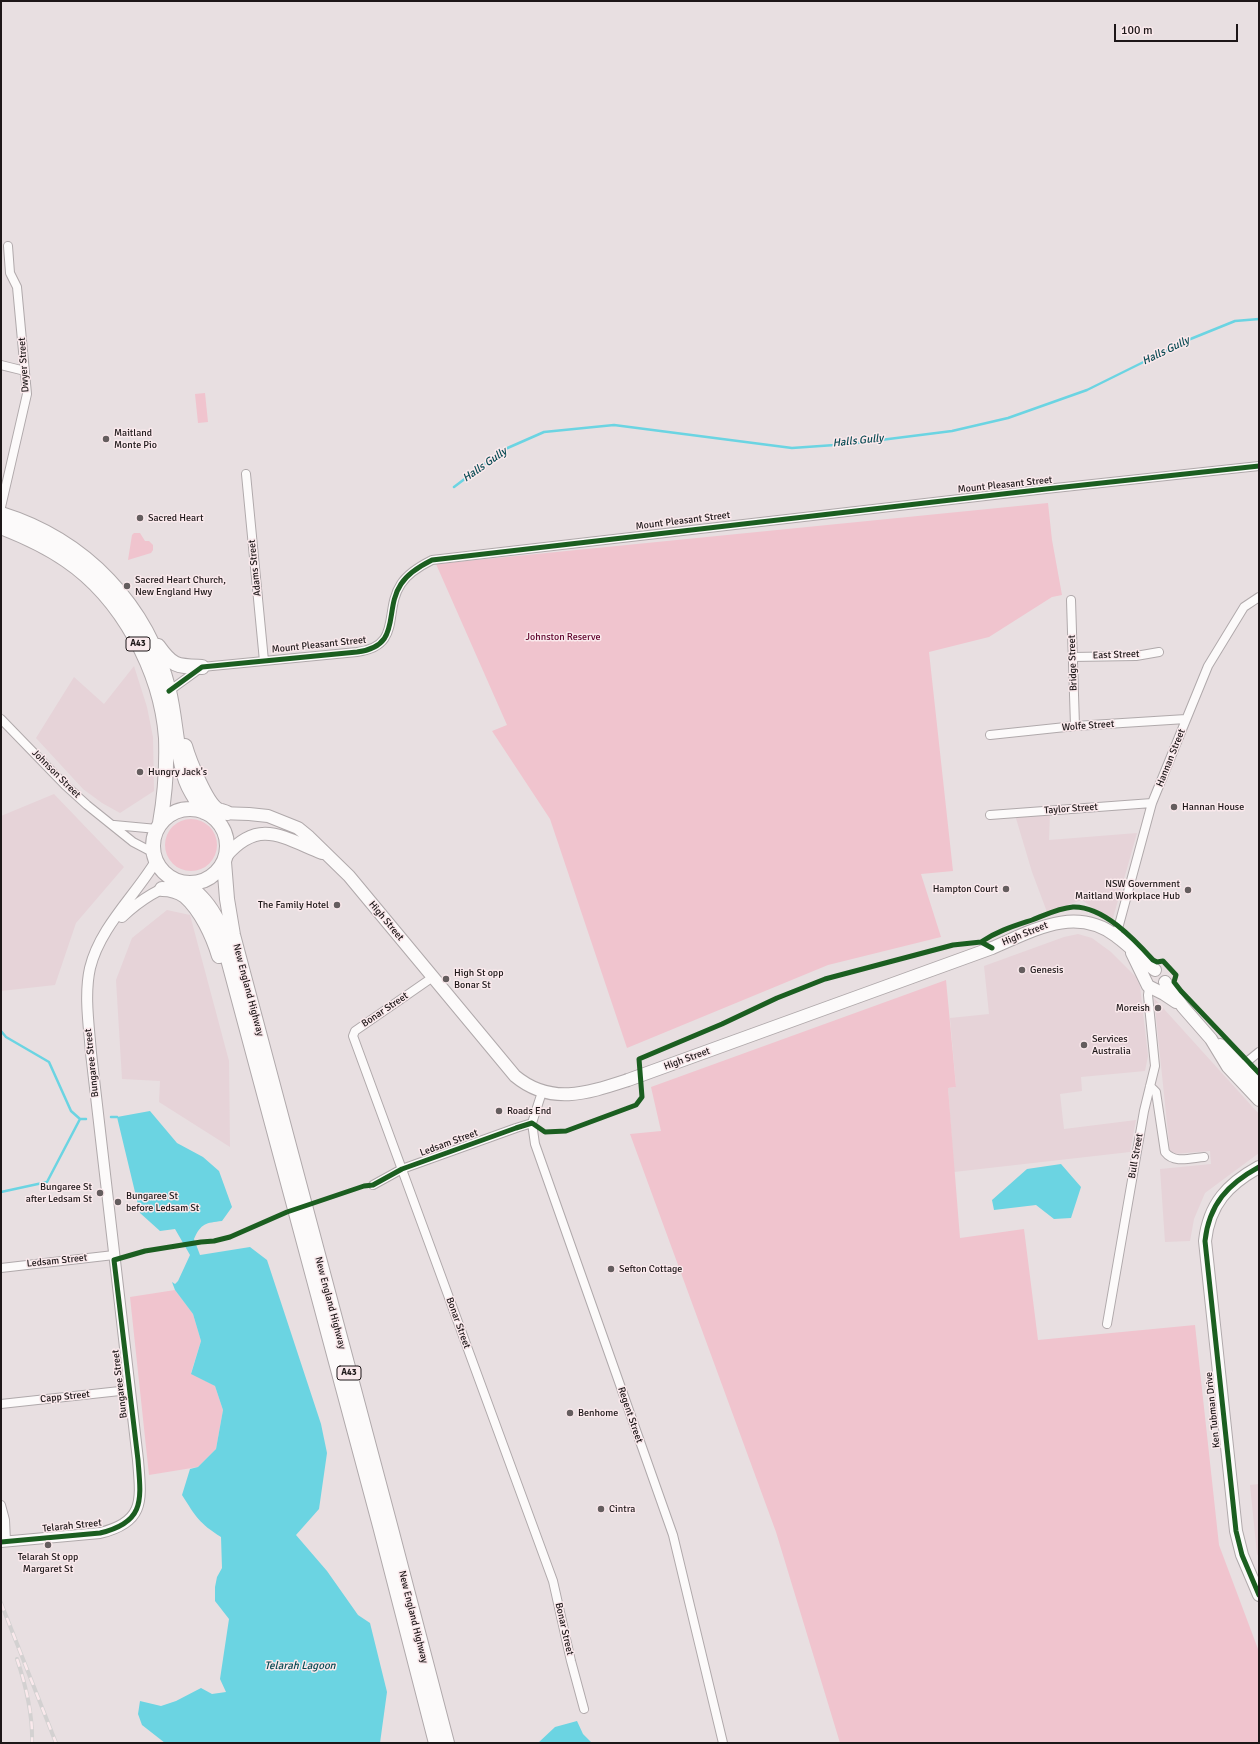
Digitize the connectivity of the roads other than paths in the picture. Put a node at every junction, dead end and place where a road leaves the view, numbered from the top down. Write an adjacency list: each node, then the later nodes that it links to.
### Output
1 (8, 246): 3 (street, Dwyer Street)
2 (1, 365): 3 (street)
3 (25, 371): 6 (street, Dwyer Street)
4 (1259, 466): 14 (street, Mount Pleasant Street)
5 (246, 474): 14 (street, Adams Street)
6 (1, 507)
7 (1, 514): 11 (highway, A43)
8 (1, 527): 27 (highway, A43)
9 (1259, 596): 19 (street, Hannan Street)
10 (1070, 600): 13 (street, Bridge Street)
11 (144, 626): 15 (highway); 16 (highway, A43)
12 (1159, 652): 13 (street, East Street)
13 (1072, 657): 20 (street, Bridge Street)
14 (264, 660): 15 (street, Mount Pleasant Street)
15 (202, 667): 16 (street, Mount Pleasant Street)
16 (169, 691): 17 (highway, A43)
17 (173, 712): 23 (highway, A43); 24 (highway)
18 (1, 719): 26 (street, Johnson Street)
19 (1186, 719): 20 (street, Wolfe Street); 22 (street, Hannan Street)
20 (1075, 726): 21 (street, Wolfe Street)
21 (990, 735)
22 (1152, 803): 25 (street, Taylor Street); 34 (street, Hannan Street)
23 (206, 813): 24 (main road, High Street); 27 (highway); 30 (highway, A43)
24 (227, 813): 28 (main road, High Street)
25 (990, 815)
26 (114, 825): 27 (street); 29 (street, Johnson Street)
27 (159, 826): 29 (highway, A43)
28 (326, 855): 30 (main road, High Street); 37 (main road, High Street)
29 (155, 857): 31 (highway, A43); 33 (street, Bungaree Street)
30 (225, 859): 31 (highway); 68 (highway, New England Highway / A43)
31 (183, 882): 32 (street, Bungaree Street); 40 (highway, New England Highway / A43)
32 (162, 889): 33 (street, Bungaree Street); 40 (highway)
33 (108, 929): 57 (street, Bungaree Street)
34 (1116, 936): 35 (main road, High Street); 46 (main road, High Street)
35 (1128, 947): 36 (main road, High Street); 39 (main road, High Street)
36 (1155, 970): 38 (main road); 39 (main road)
37 (433, 977): 46 (main road, High Street); 52 (street, Bonar Street)
38 (1166, 982): 39 (main road); 41 (main road, High Street)
39 (1150, 987): 41 (main road, High Street); 45 (street, Bull Street)
40 (241, 1006): 67 (highway, New England Highway / A43)
41 (1182, 1007): 43 (main road, High Street)
42 (1259, 1052): 43 (street)
43 (1238, 1070): 44 (main road, High Street); 47 (main road, High Street)
44 (1259, 1085)
45 (1150, 1086): 49 (street); 59 (street, Bull Street)
46 (542, 1092): 48 (street, Regent Street)
47 (1259, 1100)
48 (532, 1123): 52 (street, Ledsam Street); 69 (street, Regent Street)
49 (1204, 1157)
50 (1259, 1163): 54 (main road)
51 (1259, 1167): 54 (main road, Ken Tubman Drive)
52 (402, 1170): 55 (street, Ledsam Street); 66 (street, Bonar Street)
53 (1259, 1174): 56 (main road, Ken Tubman Drive)
54 (1238, 1181): 56 (main road, Ken Tubman Drive)
55 (373, 1185)
56 (1209, 1219): 65 (main road, Ken Tubman Drive)
57 (114, 1255): 58 (street, Ledsam Street); 60 (street, Bungaree Street)
58 (1, 1268)
59 (1107, 1324)
60 (129, 1390): 61 (street, Capp Street); 63 (street, Bungaree Street)
61 (1, 1404)
62 (1, 1505): 64 (street)
63 (136, 1510): 64 (street, Telarah Street)
64 (3, 1542)
65 (1259, 1595)
66 (584, 1709)
67 (436, 1743)
68 (447, 1743)
69 (723, 1743)

